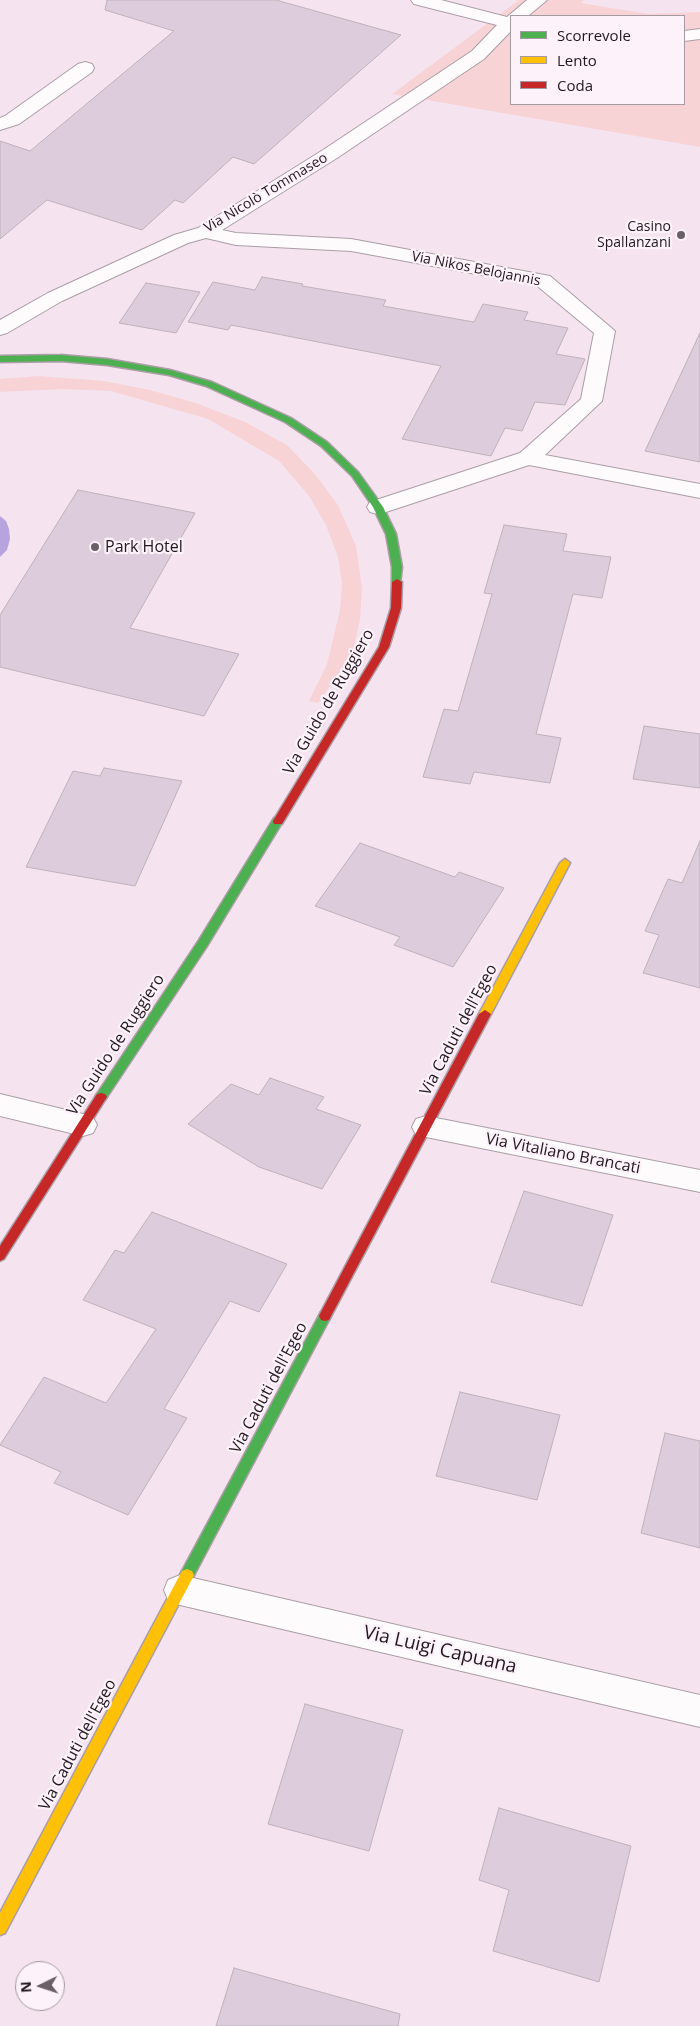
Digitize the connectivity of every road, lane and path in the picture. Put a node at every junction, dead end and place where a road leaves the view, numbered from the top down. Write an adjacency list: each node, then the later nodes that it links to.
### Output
1 (420, 0): 4 (street)
2 (538, 0): 3 (street, Via Nicolò Tommaseo)
3 (518, 15)
4 (510, 20)
5 (510, 22): 10 (street, Via Nicolò Tommaseo)
6 (700, 34): 7 (street)
7 (685, 36)
8 (84, 68): 9 (street)
9 (0, 124)
10 (205, 232): 11 (street, Via Nicolò Tommaseo); 13 (street, Via Nikos Belojannis)
11 (0, 329)
12 (0, 359): 15 (street, Via Guido de Ruggiero)
13 (528, 458): 14 (street, Via Nikos Belojannis); 15 (street, Via Nikos Belojannis)
14 (700, 491)
15 (378, 507): 18 (street, Via Guido de Ruggiero)
16 (565, 863): 19 (street, Via Caduti dell'Egeo)
17 (0, 1105): 18 (street)
18 (82, 1125): 21 (street, Via Guido de Ruggiero)
19 (426, 1127): 20 (street, Via Vitaliano Brancati); 22 (street, Via Caduti dell'Egeo)
20 (700, 1181)
21 (0, 1256)
22 (180, 1590): 23 (street, Via Luigi Capuana); 24 (street, Via Caduti dell'Egeo)
23 (700, 1711)
24 (0, 1928)

